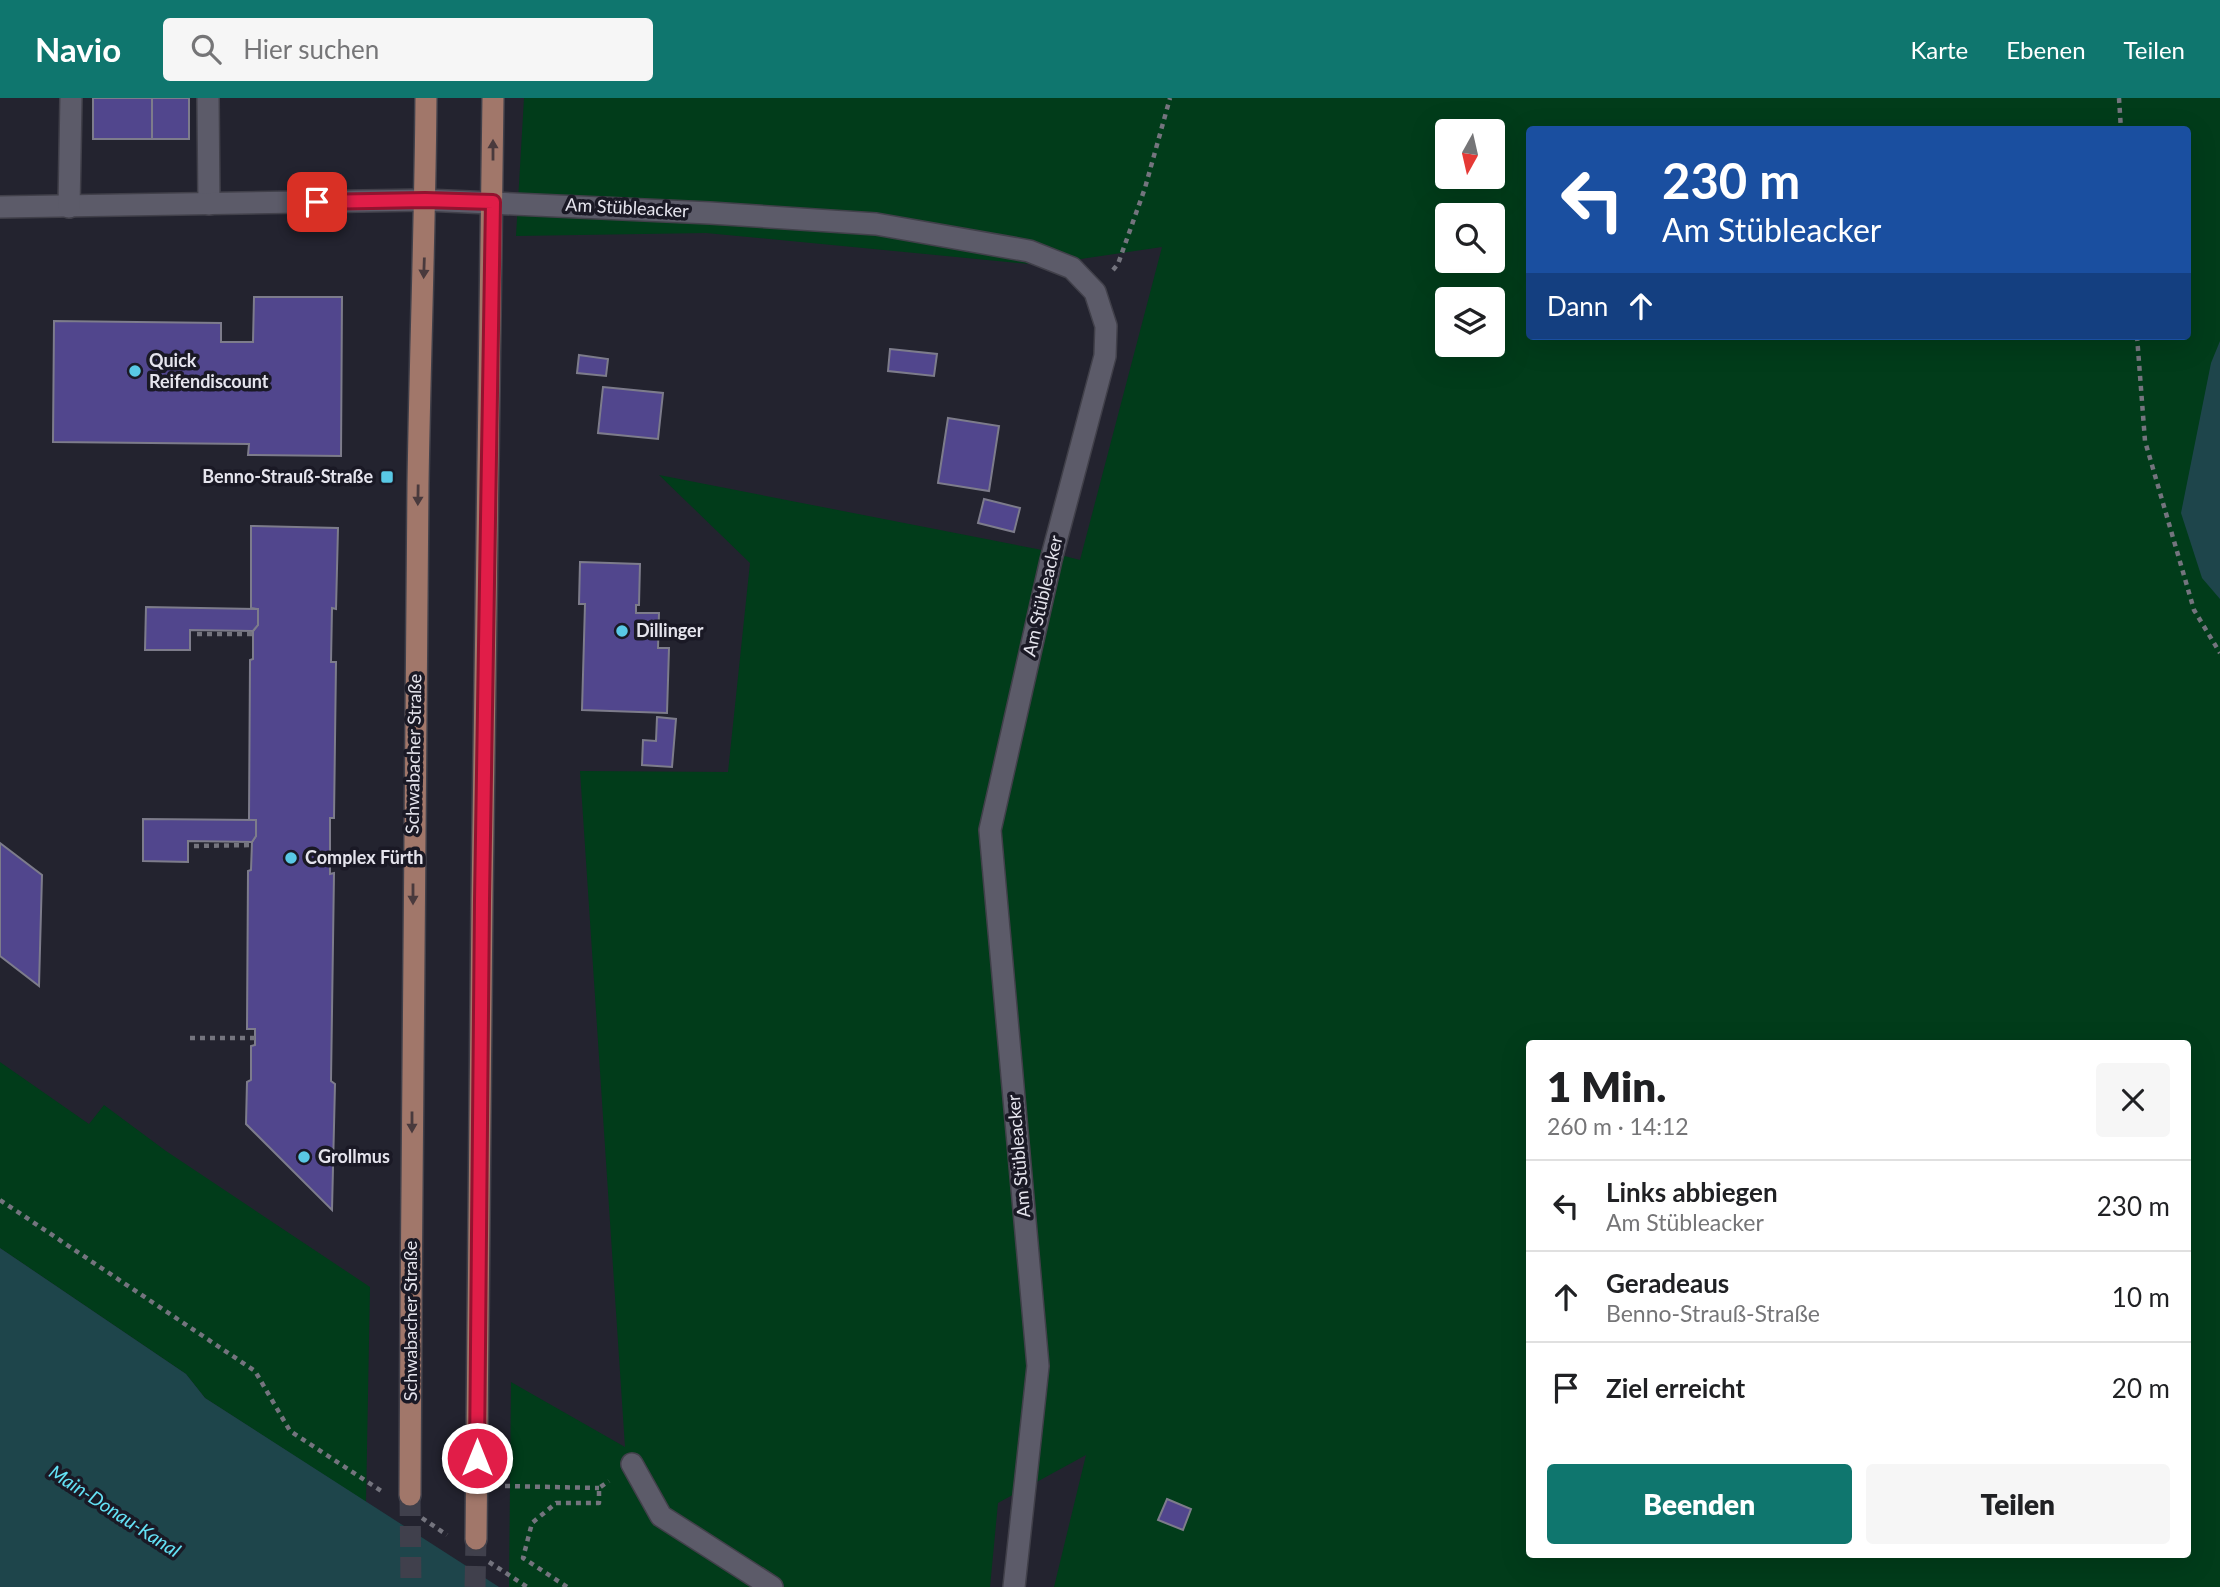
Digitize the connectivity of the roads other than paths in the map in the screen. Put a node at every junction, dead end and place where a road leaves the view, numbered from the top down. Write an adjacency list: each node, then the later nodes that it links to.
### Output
1 (71, 98): 9 (street)
2 (208, 98): 7 (street)
3 (426, 98): 5 (main road, Schwabacher Straße)
4 (492, 98): 6 (main road, one-way to 4)
5 (425, 200): 6 (street, Am Stübleacker); 7 (street); 11 (main road, Schwabacher Straße, one-way to 11)
6 (493, 202): 12 (main road); 14 (street, Am Stübleacker)
7 (209, 204): 9 (street)
8 (0, 207): 9 (street)
9 (69, 207)
10 (632, 1464): 13 (street)
11 (405, 1502)
12 (479, 1548)
13 (772, 1587)
14 (1014, 1587)

